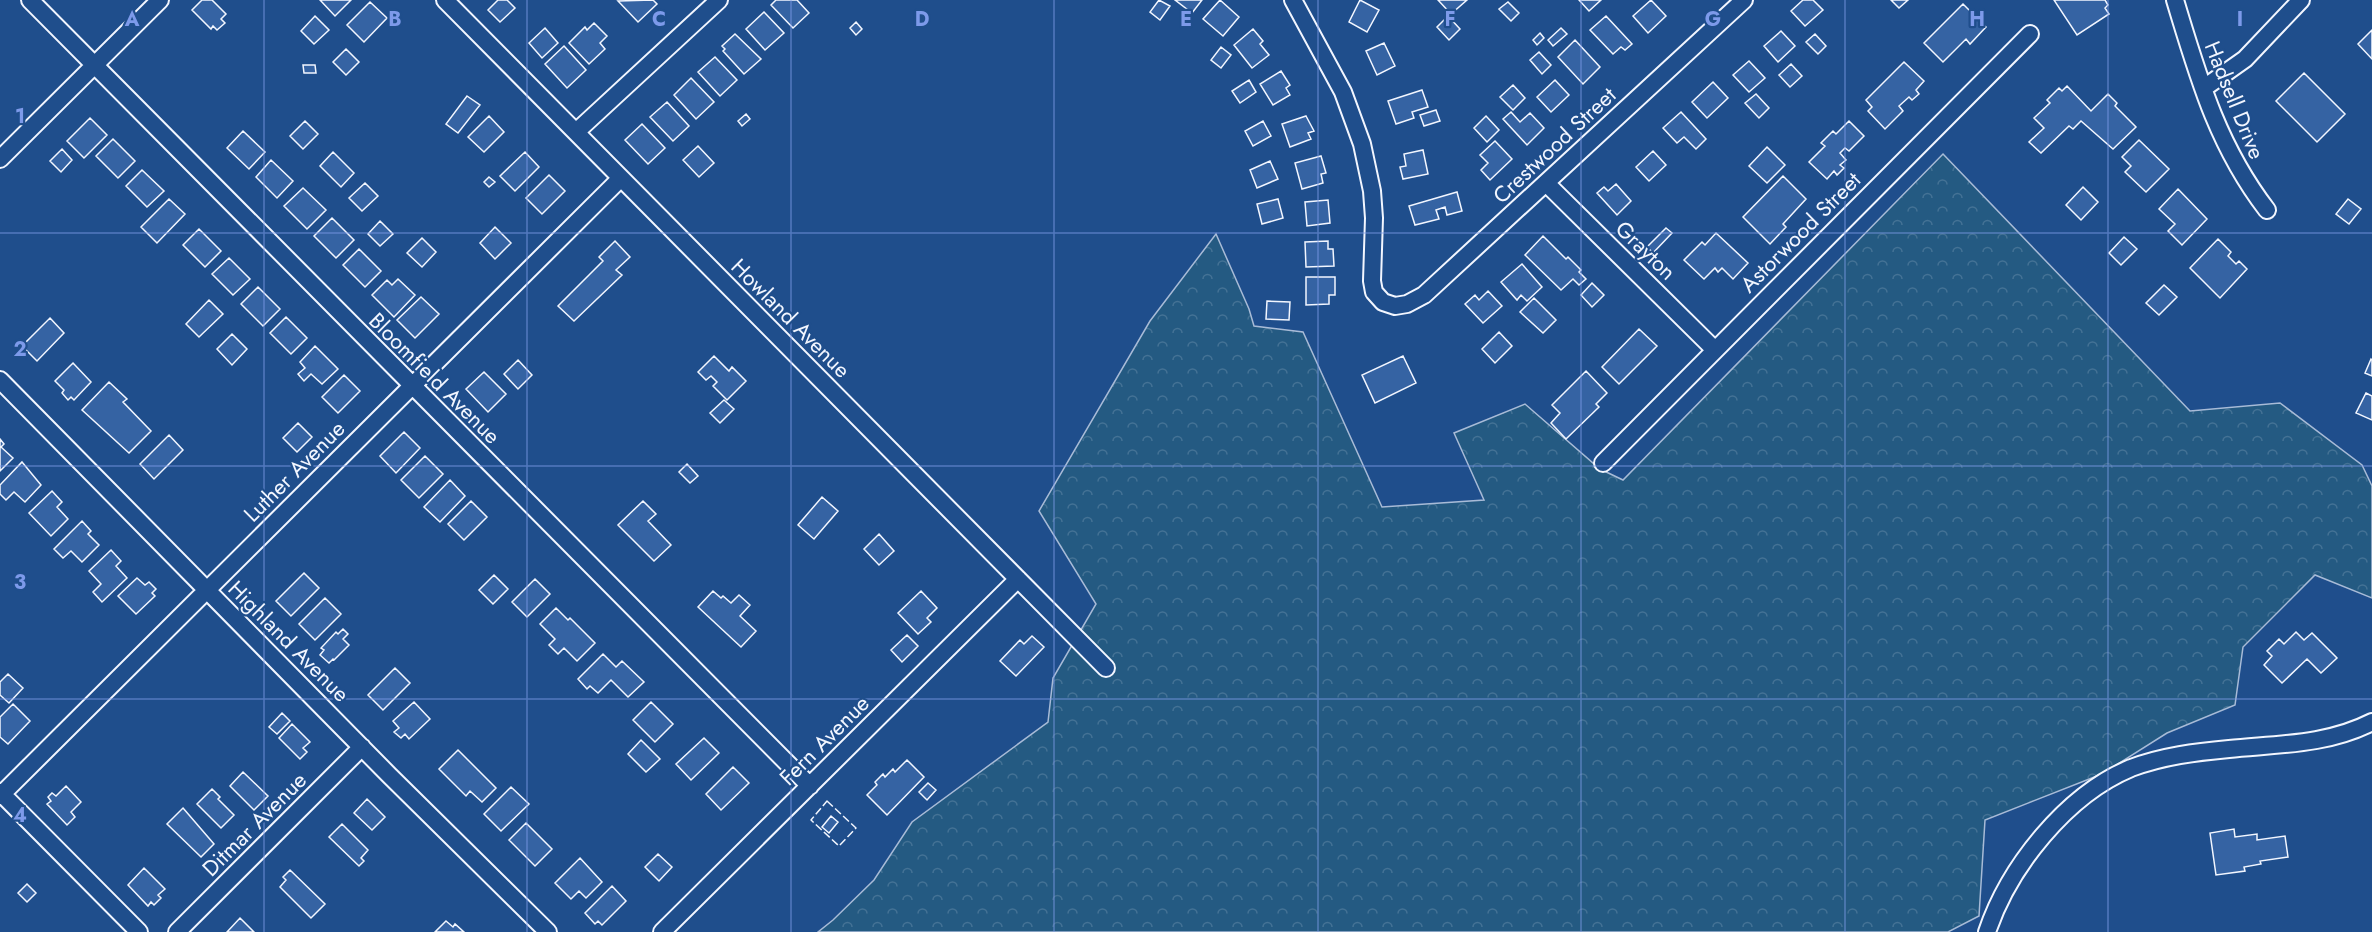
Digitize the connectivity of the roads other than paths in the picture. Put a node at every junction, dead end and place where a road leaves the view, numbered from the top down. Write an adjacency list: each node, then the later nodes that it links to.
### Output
1 (30, 0): 10 (street, Bloomfield Avenue)
2 (160, 0): 10 (street)
3 (445, 0): 12 (street, Howland Avenue)
4 (719, 0): 12 (street)
5 (1293, 0): 15 (street, Crestwood Street)
6 (1744, 0): 15 (street, Crestwood Street)
7 (2175, 0): 11 (street, Hadsell Drive)
8 (2301, 0): 11 (street)
9 (2030, 34): 17 (street, Astorwood Street)
10 (94, 66): 13 (street); 19 (street, Bloomfield Avenue)
11 (2204, 88): 16 (street, Hadsell Drive)
12 (576, 132): 14 (street, Howland Avenue)
13 (0, 159)
14 (621, 178): 19 (street, Luther Avenue); 21 (street, Howland Avenue)
15 (1546, 183): 17 (street, Grayton)
16 (2267, 210)
17 (1714, 349): 20 (street, Astorwood Street)
18 (0, 380): 22 (street, Highland Avenue)
19 (411, 386): 22 (street, Luther Avenue); 26 (street, Bloomfield Avenue)
20 (1602, 463)
21 (1018, 579): 23 (street, Howland Avenue); 26 (street, Fern Avenue)
22 (207, 590): 25 (street, Highland Avenue); 27 (street, Luther Avenue)
23 (1106, 668)
24 (2372, 722): 32 (street)
25 (362, 747): 29 (street, Ditmar Avenue); 30 (street, Highland Avenue)
26 (810, 786): 31 (street, Fern Avenue)
27 (1, 794): 28 (street)
28 (139, 932)
29 (177, 932)
30 (548, 932)
31 (662, 932)
32 (1987, 932)

